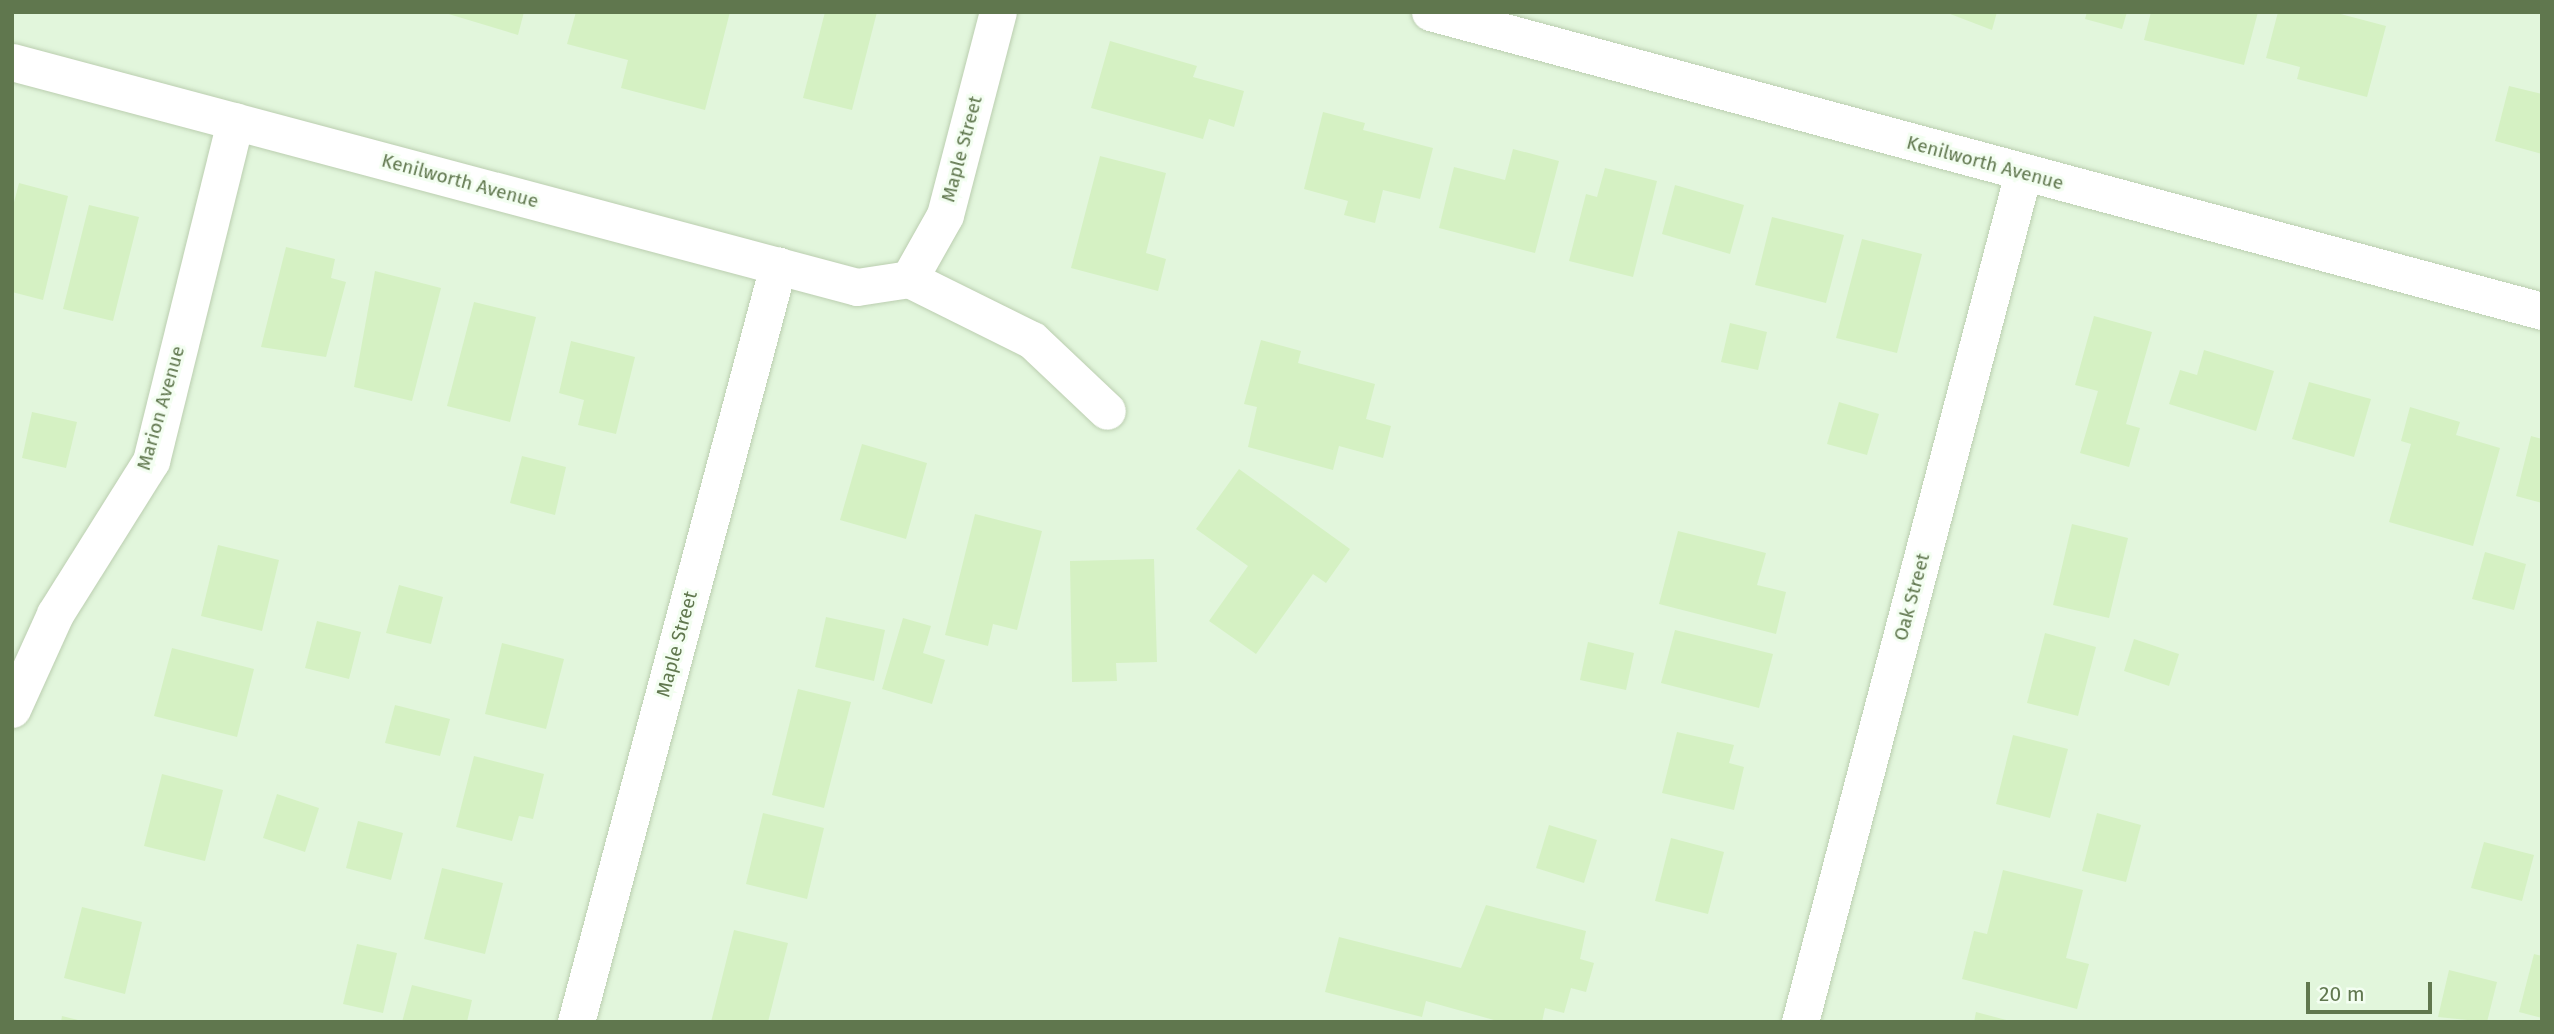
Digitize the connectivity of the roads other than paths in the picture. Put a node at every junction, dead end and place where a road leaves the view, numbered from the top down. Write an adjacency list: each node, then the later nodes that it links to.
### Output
1 (998, 12): 7 (street, Maple Street)
2 (1430, 12): 5 (street, Kenilworth Avenue)
3 (12, 62): 4 (street, Kenilworth Avenue)
4 (235, 121): 6 (street, Kenilworth Avenue); 10 (street, Marion Avenue)
5 (2023, 173): 8 (street, Kenilworth Avenue); 12 (street, Oak Street)
6 (778, 266): 7 (street, Kenilworth Avenue); 11 (street, Maple Street)
7 (909, 279): 9 (street)
8 (2542, 311)
9 (1107, 411)
10 (12, 709)
11 (576, 1022)
12 (1800, 1022)

